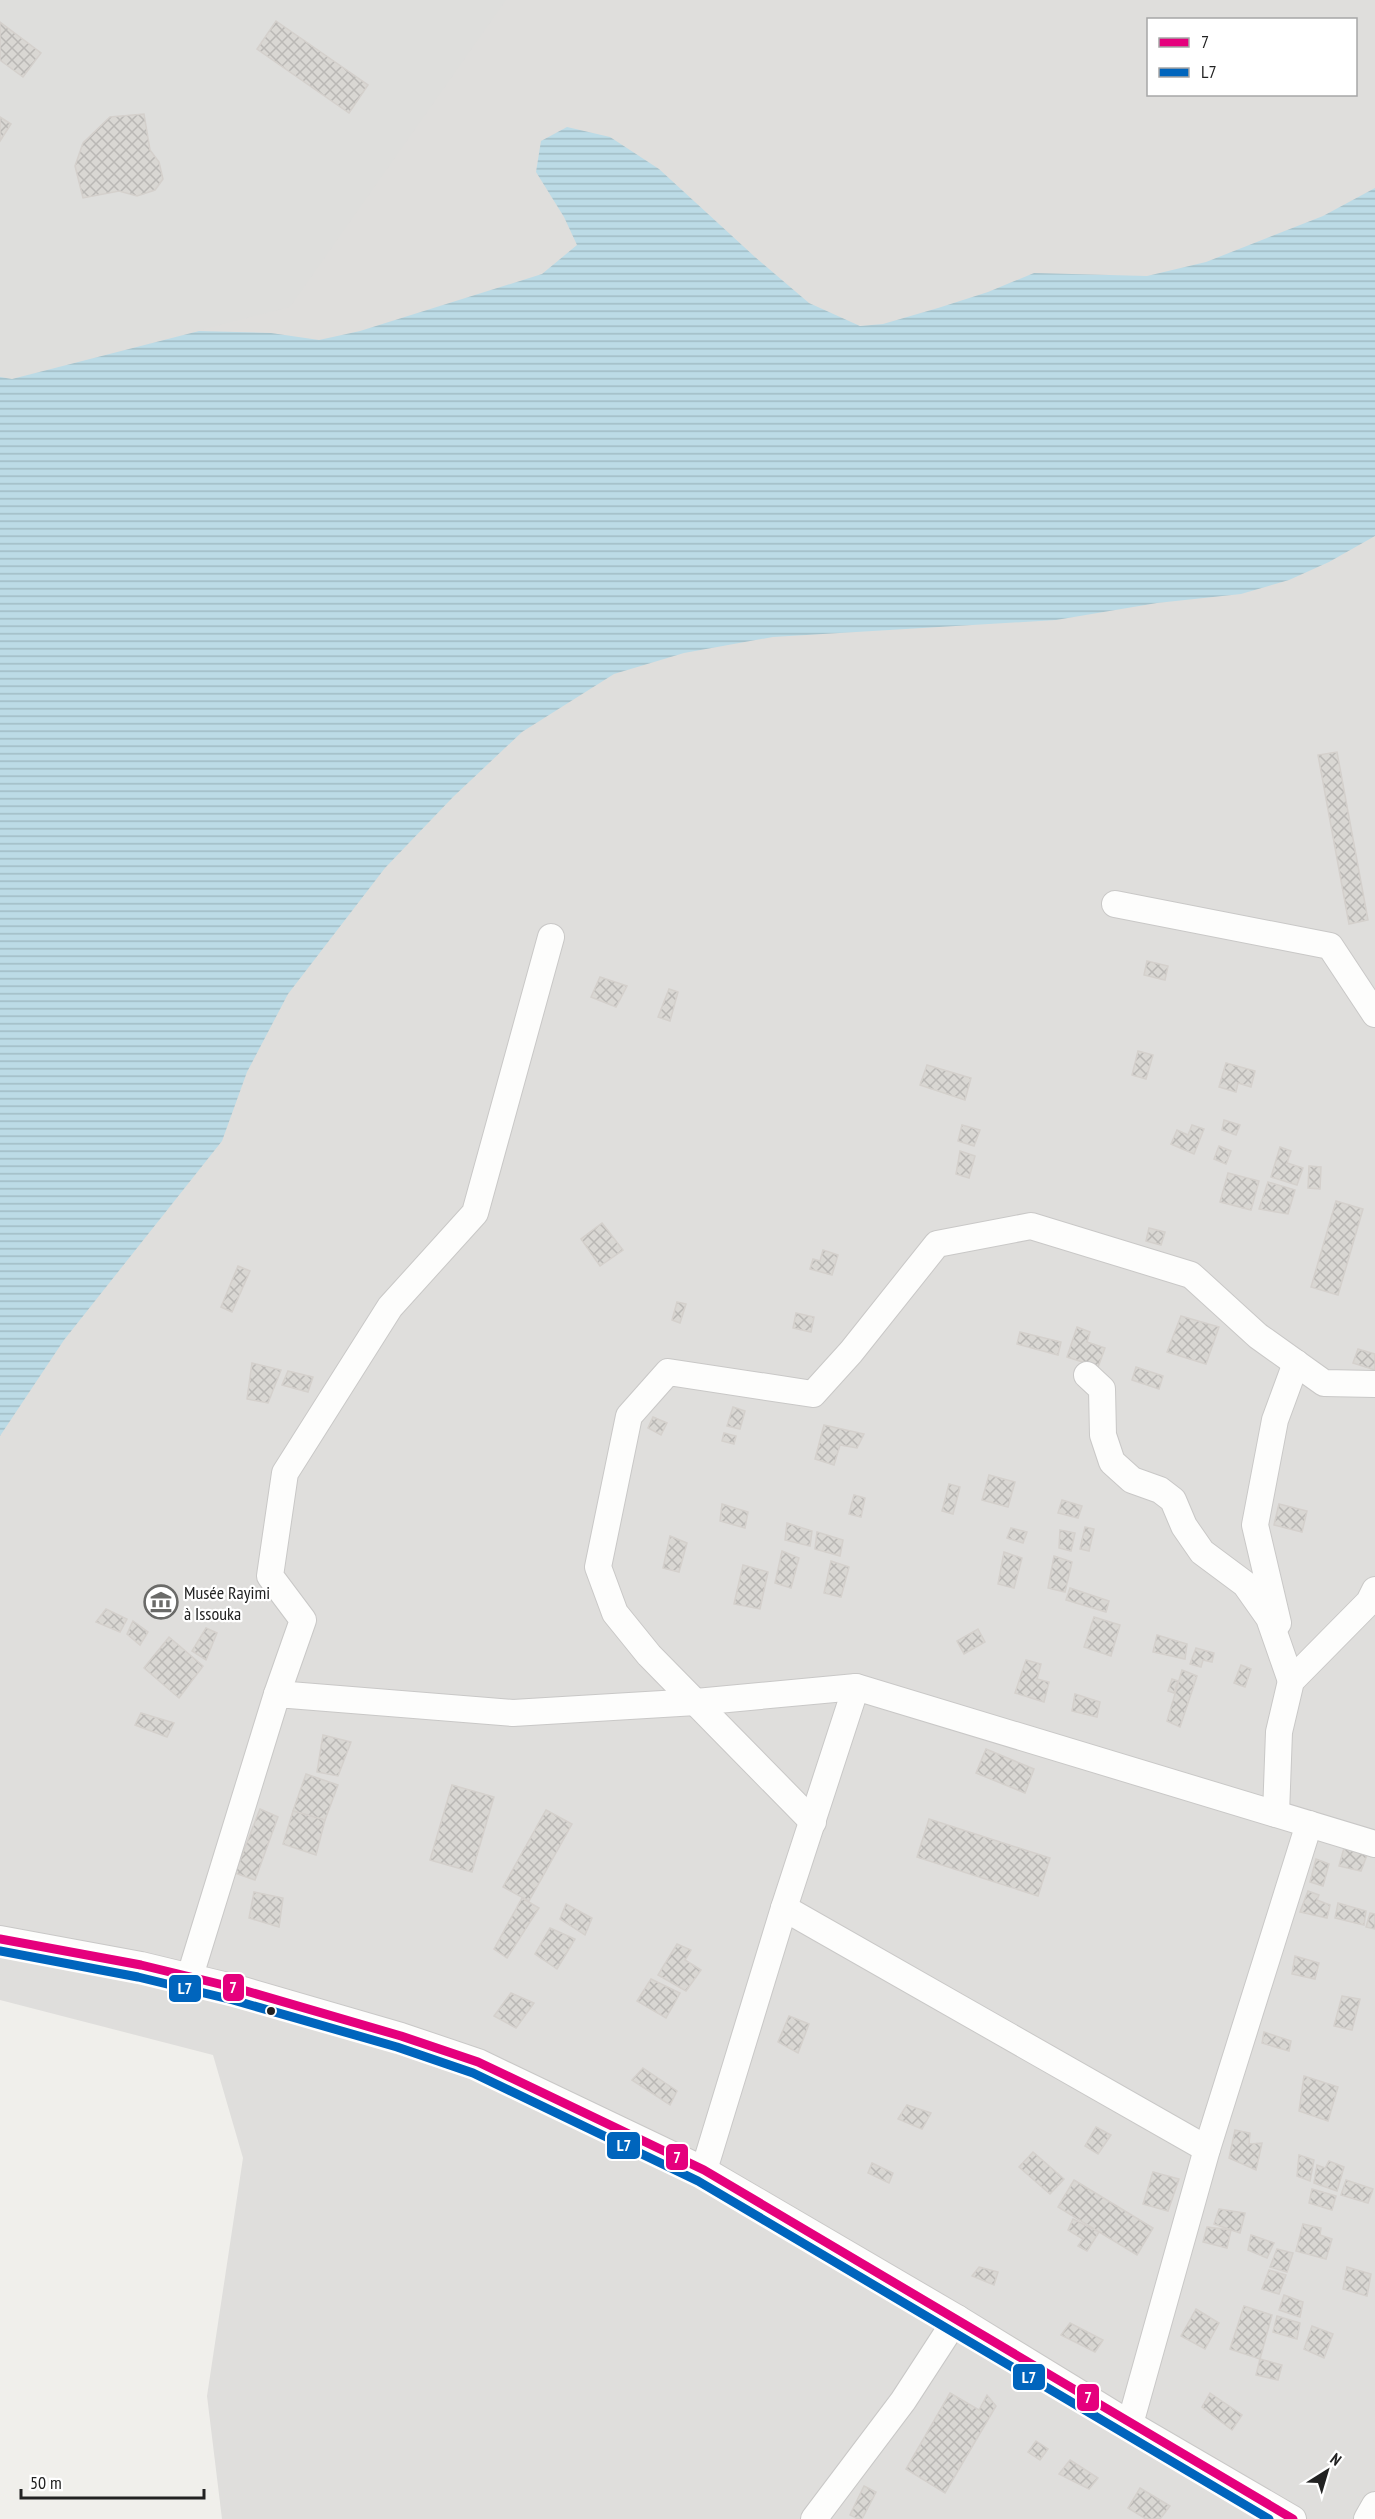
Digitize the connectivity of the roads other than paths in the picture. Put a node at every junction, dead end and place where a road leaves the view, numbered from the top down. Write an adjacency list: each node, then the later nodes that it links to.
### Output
1 (1115, 904): 3 (street)
2 (551, 937): 10 (street)
3 (1375, 1014)
4 (1296, 1363): 6 (street); 8 (street); 11 (street)
5 (1088, 1376): 8 (street)
6 (1375, 1384)
7 (1375, 1590): 8 (street)
8 (1291, 1682): 12 (street)
9 (856, 1688): 11 (street); 12 (street); 13 (street)
10 (277, 1694): 11 (street); 18 (street)
11 (696, 1702): 13 (street)
12 (1276, 1814): 14 (street)
13 (813, 1822): 16 (street)
14 (1309, 1824): 15 (street); 19 (street)
15 (1375, 1844)
16 (784, 1908): 19 (street); 20 (street)
17 (0, 1939): 18 (street)
18 (190, 1976): 20 (street)
19 (1207, 2149): 22 (street)
20 (704, 2170): 21 (street)
21 (957, 2318): 22 (street); 24 (street)
22 (1130, 2424): 25 (street)
23 (1375, 2505): 26 (street)
24 (814, 2519)
25 (1293, 2519)
26 (1368, 2519)

